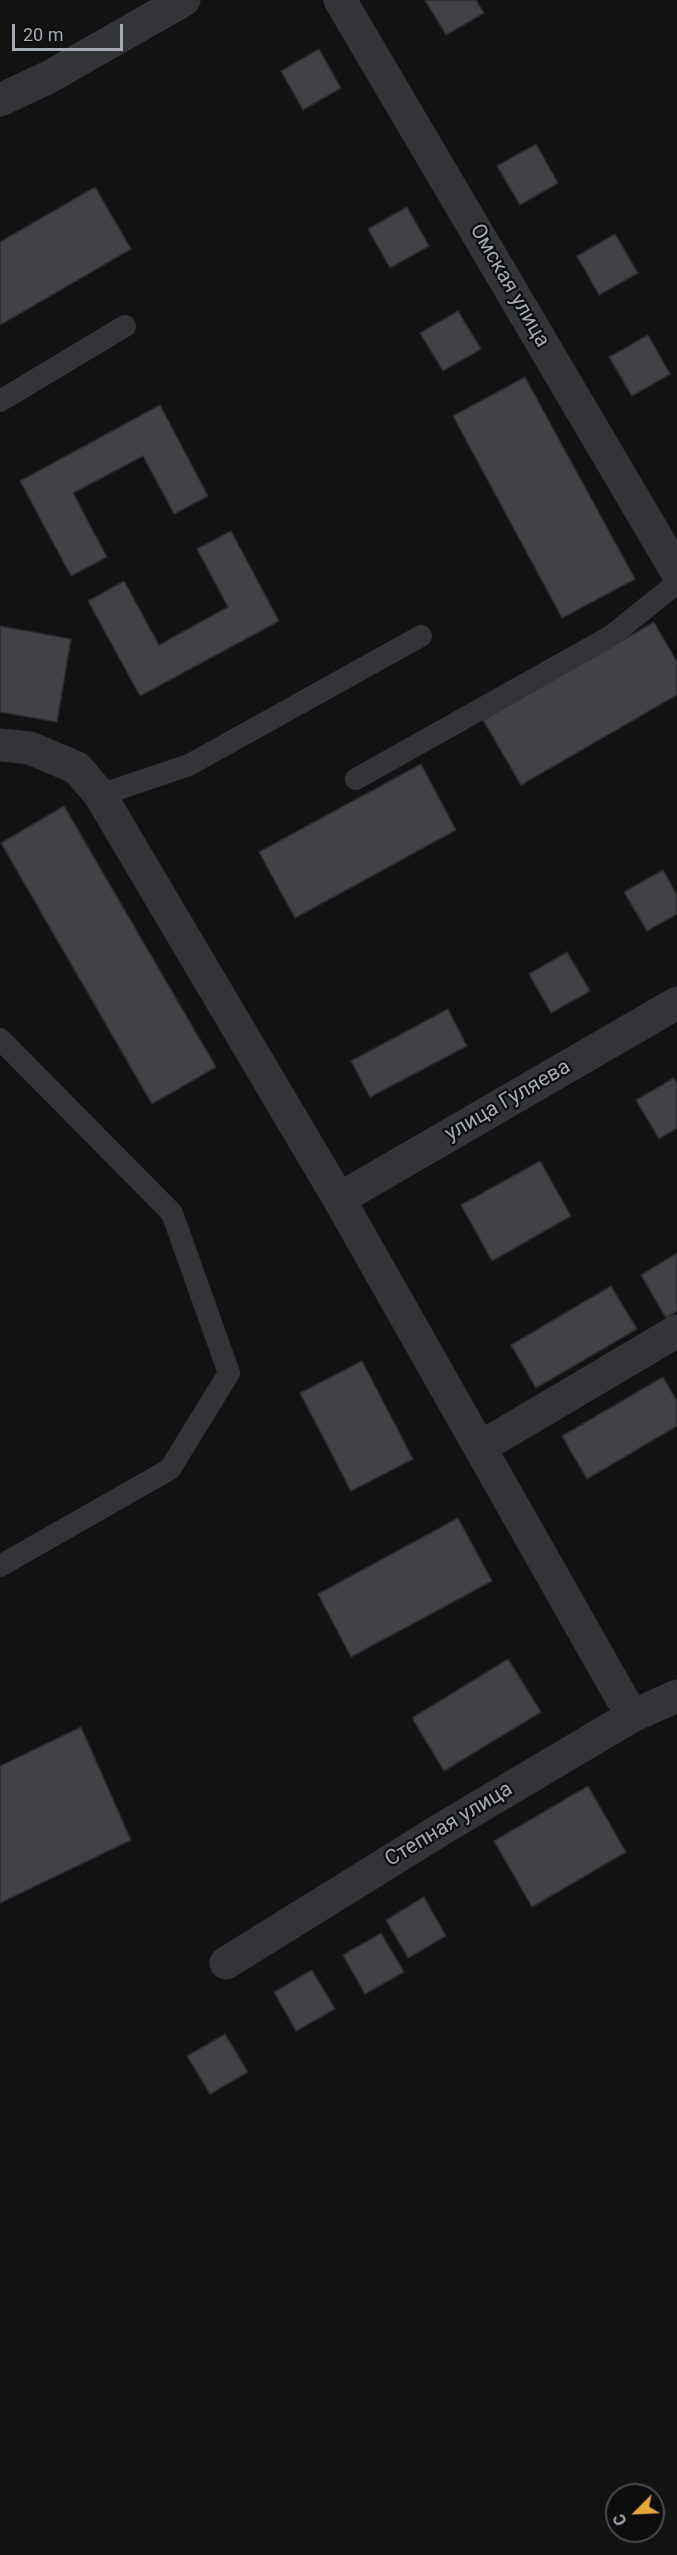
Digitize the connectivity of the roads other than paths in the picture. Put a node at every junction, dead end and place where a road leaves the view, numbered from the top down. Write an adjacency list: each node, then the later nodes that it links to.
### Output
1 (184, 0): 3 (street)
2 (340, 0): 6 (street, Омская улица)
3 (0, 100)
4 (124, 326): 5 (lane)
5 (0, 400)
6 (677, 572)
7 (677, 583): 10 (lane)
8 (421, 636): 11 (lane)
9 (0, 745): 11 (street)
10 (356, 779)
11 (100, 795): 14 (street)
12 (677, 1003): 14 (street, улица Гуляева)
13 (0, 1039): 17 (lane)
14 (339, 1199): 16 (street)
15 (677, 1331): 16 (street)
16 (481, 1447): 19 (street)
17 (0, 1566)
18 (677, 1696): 19 (street, Степная улица)
19 (632, 1716): 20 (street, Степная улица)
20 (226, 1963)

